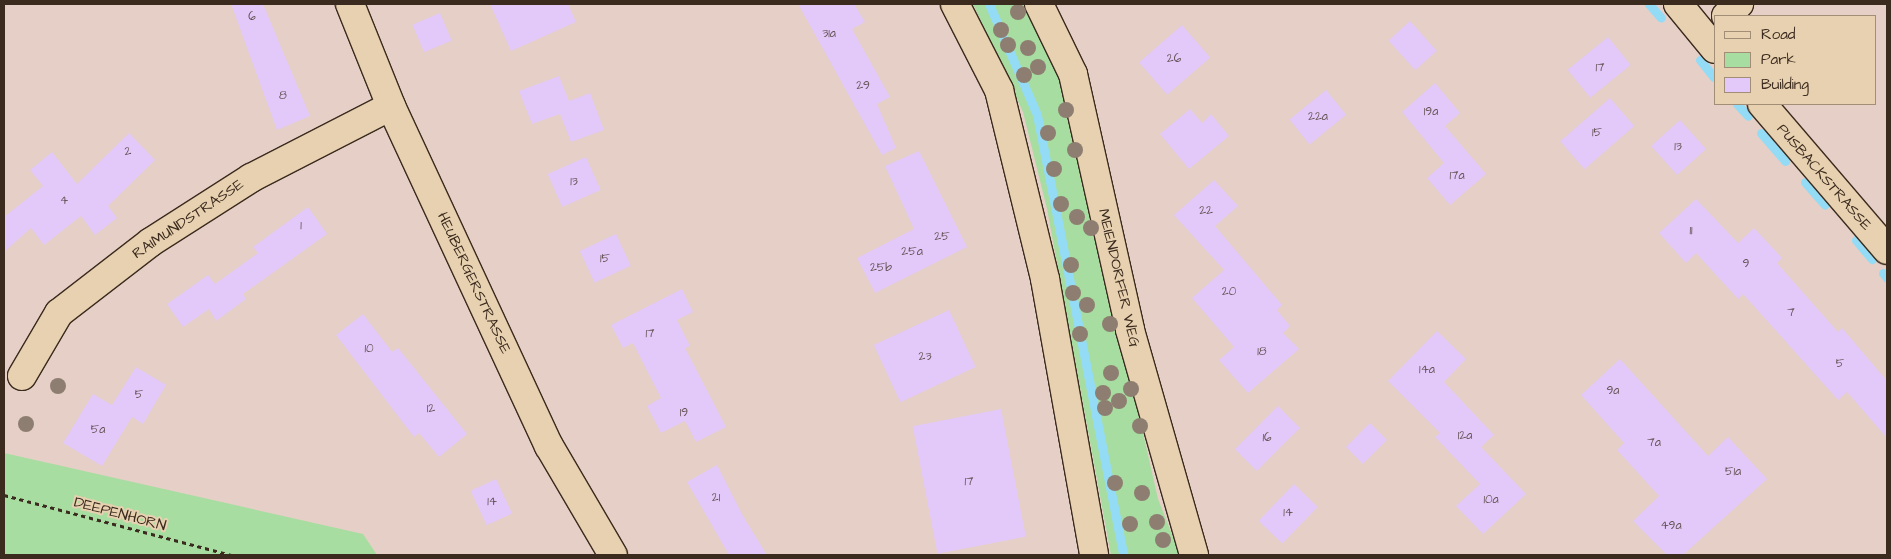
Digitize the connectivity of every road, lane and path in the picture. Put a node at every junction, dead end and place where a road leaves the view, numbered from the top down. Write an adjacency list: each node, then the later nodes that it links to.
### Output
1 (350, 4): 9 (street, HEUBERGERSTRASSE)
2 (955, 4): 15 (street)
3 (1039, 4): 16 (street, MEIENDORFER WEG)
4 (1678, 4): 7 (street)
5 (1739, 4): 6 (street)
6 (1727, 15)
7 (1711, 37)
8 (1763, 105): 10 (street, PUSBACKSTRASSE)
9 (391, 106): 11 (street, RAIMUNDSTRASSE); 14 (street, HEUBERGERSTRASSE)
10 (1887, 250)
11 (22, 376)
12 (4, 495): 13 (path, DEEPENHORN)
13 (231, 555)
14 (613, 555)
15 (1094, 555)
16 (1194, 555)

